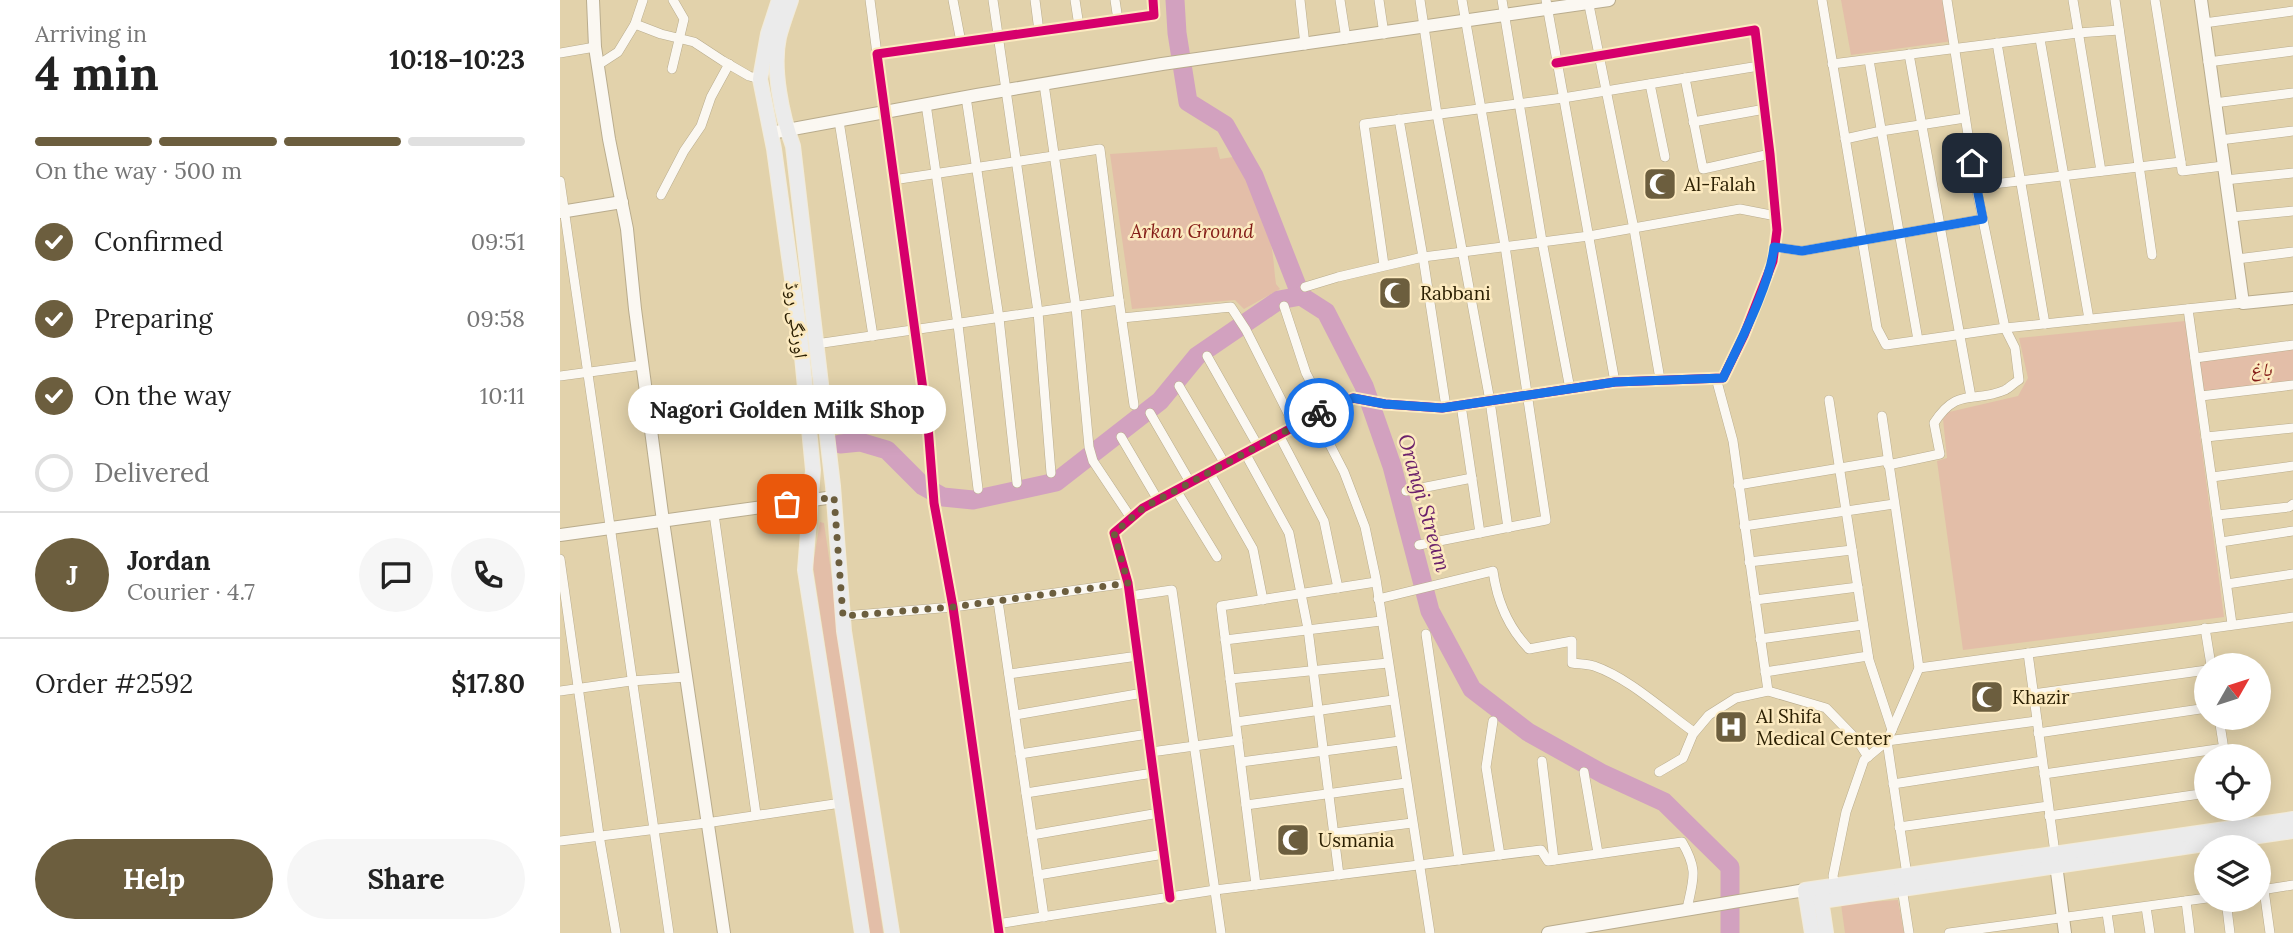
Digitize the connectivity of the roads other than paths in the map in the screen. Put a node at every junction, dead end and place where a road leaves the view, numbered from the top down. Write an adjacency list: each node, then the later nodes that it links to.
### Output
1 (593, 0): 47 (street)
2 (643, 0): 33 (street)
3 (673, 0): 43 (street)
4 (779, 0): 63 (main road, اورنگی روڈ)
5 (791, 0): 83 (main road, اورنگی روڈ)
6 (870, 0): 51 (street)
7 (953, 0): 44 (street)
8 (993, 0): 40 (street)
9 (1035, 0): 37 (street)
10 (1075, 0): 34 (street)
11 (1115, 0): 30 (street)
12 (1153, 0): 30 (street)
13 (1300, 0): 46 (street)
14 (1340, 0): 42 (street)
15 (1378, 0): 39 (street)
16 (1420, 0): 35 (street)
17 (1462, 0): 31 (street)
18 (1502, 0): 29 (street)
19 (1609, 0): 26 (street)
20 (1822, 0): 59 (street)
21 (1947, 0): 48 (street)
22 (2073, 0): 38 (street)
23 (2115, 0): 36 (street)
24 (2155, 0): 93 (street)
25 (2201, 0): 32 (street)
26 (1589, 1): 27 (street); 53 (street)
27 (1546, 5): 29 (street); 57 (street)
28 (2293, 11): 32 (street)
29 (1505, 16): 31 (street); 73 (street)
30 (1118, 20): 34 (street)
31 (1466, 21): 35 (street); 74 (street)
32 (2204, 23): 55 (street)
33 (635, 24): 43 (street); 58 (street)
34 (1079, 26): 37 (street)
35 (1425, 28): 39 (street); 77 (street)
36 (2119, 30): 38 (street); 95 (street)
37 (1039, 31): 40 (street)
38 (2078, 33): 41 (street); 97 (street)
39 (1384, 34): 42 (street)
40 (999, 37): 44 (street); 66 (street)
41 (2040, 38): 45 (street); 100 (street)
42 (1346, 39): 46 (street)
43 (680, 40): 56 (street); 61 (street)
44 (961, 43): 51 (street)
45 (1997, 43): 48 (street); 104 (street)
46 (1305, 45): 64 (street)
47 (595, 47): 50 (street); 58 (street)
48 (1954, 48): 52 (street); 78 (street)
49 (2293, 51): 55 (street)
50 (560, 53)
51 (877, 54): 76 (street)
52 (1909, 54): 54 (street); 82 (street)
53 (1600, 55): 57 (street); 60 (street); 67 (street)
54 (1869, 60): 59 (street); 84 (street)
55 (2208, 62): 71 (street)
56 (729, 64): 63 (street); 106 (street)
57 (1556, 64): 70 (street)
58 (598, 65): 107 (street)
59 (1832, 65): 87 (street)
60 (1759, 66): 62 (street); 75 (street)
61 (672, 69)
62 (1685, 78): 65 (street); 81 (street)
63 (760, 79): 86 (main road, اورنگی روڈ)
64 (1044, 84): 66 (street); 90 (street)
65 (1650, 84): 67 (street); 91 (street)
66 (1005, 90): 69 (street); 92 (street)
67 (1607, 91): 70 (street); 114 (street)
68 (2293, 93): 71 (street)
69 (966, 97): 72 (street); 96 (street)
70 (1563, 98): 73 (street); 116 (street)
71 (2214, 103): 88 (street)
72 (926, 104): 76 (street); 99 (street)
73 (1520, 104): 74 (street); 118 (street)
74 (1480, 109): 77 (street); 119 (street)
75 (1765, 109): 81 (street); 89 (street)
76 (885, 112): 80 (street); 101 (street)
77 (1437, 114): 79 (street); 121 (street)
78 (1965, 118): 82 (street); 105 (street)
79 (1399, 119): 124 (street); 126 (street)
80 (839, 121): 83 (street); 143 (street)
81 (1693, 121): 89 (street)
82 (1920, 124): 84 (street); 113 (street)
83 (788, 131): 86 (street); 145 (main road, اورنگی روڈ)
84 (1881, 131): 87 (street); 115 (street)
85 (2293, 131): 88 (street)
86 (771, 133): 192 (main road, اورنگی روڈ)
87 (1845, 139): 117 (street)
88 (2220, 139): 94 (street)
89 (1770, 154): 110 (street)
90 (1056, 156): 92 (street); 129 (street); 132 (street)
91 (1665, 157)
92 (1017, 162): 96 (street); 134 (street)
93 (2181, 162): 94 (street); 95 (street)
94 (2223, 166): 102 (street)
95 (2140, 167): 97 (street); 123 (street)
96 (976, 168): 99 (street); 135 (street)
97 (2101, 171): 100 (street)
98 (2293, 173): 102 (street)
99 (936, 174): 101 (street); 139 (street)
100 (2064, 176): 104 (street); 137 (street)
101 (893, 180): 141 (street)
102 (2225, 180): 111 (street)
103 (560, 181): 109 (street)
104 (2020, 181): 105 (street); 138 (street)
105 (1976, 186): 112 (street)
106 (662, 195)
107 (622, 202): 109 (street); 149 (street)
108 (2293, 211): 111 (street)
109 (562, 212): 150 (street)
110 (1776, 216): 114 (street); 120 (street)
111 (2231, 217): 125 (street)
112 (1983, 219): 113 (street); 140 (street)
113 (1940, 226): 115 (street); 142 (street)
114 (1634, 229): 116 (street); 153 (street)
115 (1899, 233): 117 (street); 144 (street)
116 (1589, 236): 118 (street); 154 (street)
117 (1862, 240): 120 (street); 144 (street)
118 (1542, 241): 119 (street); 157 (street)
119 (1505, 246): 121 (street); 158 (street)
120 (1774, 247): 152 (street)
121 (1462, 251): 124 (street); 162 (street)
122 (2293, 252): 125 (street)
123 (2152, 254)
124 (1423, 257): 126 (street); 165 (street)
125 (2237, 259): 130 (street)
126 (1384, 265): 127 (street)
127 (1305, 287)
128 (2293, 298): 130 (street)
129 (1119, 300): 132 (street); 136 (street)
130 (2243, 303): 133 (street)
131 (1284, 306): 166 (street)
132 (1076, 307): 134 (street); 199 (street)
133 (2188, 309): 137 (street); 148 (street)
134 (1038, 312): 135 (street); 182 (street)
135 (999, 318): 139 (street); 186 (street)
136 (1122, 318): 163 (street); 170 (street)
137 (2089, 319): 138 (street)
138 (2045, 324): 140 (street)
139 (958, 325): 141 (street); 188 (street)
140 (2005, 328): 142 (street); 160 (street)
141 (914, 331): 143 (street); 225 (street)
142 (1960, 335): 144 (street); 160 (street)
143 (873, 336): 145 (street)
144 (1918, 340)
145 (816, 344): 191 (main road, اورنگی روڈ)
146 (2293, 345): 148 (street)
147 (1207, 356): 175 (street)
148 (2195, 358): 159 (street)
149 (642, 365): 150 (street); 200 (street)
150 (587, 372): 151 (street); 202 (street)
151 (560, 376)
152 (1716, 378): 153 (street); 187 (street)
153 (1660, 379): 154 (street)
154 (1615, 382): 157 (street)
155 (2293, 385): 159 (street)
156 (1179, 386): 178 (street)
157 (1570, 389): 158 (street)
158 (1528, 395): 162 (street); 203 (street)
159 (2201, 396): 174 (street)
160 (1971, 397): 177 (street)
161 (1829, 400): 180 (street)
162 (1490, 401): 164 (street); 203 (street)
163 (1134, 405)
164 (1461, 405): 165 (street); 184 (street)
165 (1446, 407): 166 (street)
166 (1325, 410): 168 (street)
167 (1150, 412): 185 (street)
168 (1315, 416): 170 (street); 214 (street)
169 (1882, 416): 177 (street)
170 (1294, 426): 172 (street)
171 (2293, 428): 174 (street)
172 (1279, 435): 175 (street); 218 (street)
173 (1121, 437): 193 (street)
174 (2206, 437): 183 (street)
175 (1258, 446): 176 (street)
176 (1245, 453): 178 (street); 219 (street)
177 (1888, 463): 180 (street); 194 (street)
178 (1224, 464): 181 (street)
179 (2293, 466): 183 (street)
180 (1840, 468): 187 (street); 196 (street)
181 (1209, 472): 185 (street); 222 (street)
182 (1051, 473)
183 (2212, 477): 198 (street)
184 (1472, 478): 190 (street); 205 (street)
185 (1191, 482): 189 (street)
186 (1017, 483)
187 (1738, 485): 201 (street)
188 (978, 489)
189 (1176, 490): 193 (street); 210 (street)
190 (1406, 491)
191 (834, 497): 192 (street); 226 (main road, اورنگی روڈ)
192 (811, 500): 197 (street); 286 (main road, اورنگی روڈ)
193 (1158, 500): 199 (street)
194 (1894, 504): 196 (street); 241 (street)
195 (2293, 504): 198 (street)
196 (1847, 511): 201 (street); 209 (street)
197 (714, 513): 200 (street); 290 (street)
198 (2217, 515): 207 (street)
199 (1131, 518): 215 (street)
200 (663, 521): 202 (street); 246 (street)
201 (1744, 526): 212 (street)
202 (610, 528): 206 (street); 248 (street)
203 (1508, 528): 205 (street)
204 (2293, 531): 207 (street)
205 (1480, 533): 208 (street)
206 (560, 535)
207 (2221, 542): 216 (street)
208 (1419, 545)
209 (1852, 550): 212 (street); 217 (street)
210 (1217, 557)
211 (560, 559): 249 (street)
212 (1749, 562): 223 (street)
213 (2293, 574): 216 (street)
214 (1376, 582): 218 (street); 221 (street)
215 (1128, 583): 220 (street); 224 (street)
216 (2227, 584): 229 (street)
217 (1858, 587): 223 (street); 230 (street)
218 (1338, 588): 219 (street)
219 (1302, 594): 222 (street); 232 (street)
220 (1130, 596): 238 (street); 268 (street)
221 (1378, 599): 228 (street); 262 (street)
222 (1263, 600): 235 (street)
223 (1755, 600): 234 (street)
224 (998, 601): 225 (street); 245 (street)
225 (953, 607): 226 (street); 329 (street)
226 (843, 616): 334 (main road, اورنگی روڈ)
227 (2293, 617): 229 (street)
228 (1381, 621): 232 (street); 240 (street)
229 (2232, 624): 231 (street)
230 (1863, 625): 234 (street); 239 (street)
231 (2205, 628): 236 (street); 237 (street)
232 (1308, 629): 235 (street); 242 (street)
233 (1426, 635): 306 (street)
234 (1760, 639): 243 (street)
235 (1225, 640): 247 (street)
236 (2028, 653): 241 (street); 253 (street)
237 (2209, 653)
238 (1138, 656): 245 (street); 252 (street)
239 (1868, 656): 243 (street); 261 (street)
240 (1388, 663): 242 (street); 254 (street)
241 (1919, 668): 261 (street)
242 (1313, 670): 247 (street); 256 (street)
243 (1765, 671): 251 (street)
244 (2194, 672): 253 (street)
245 (1009, 674): 257 (street)
246 (687, 677): 248 (street); 293 (street)
247 (1230, 679): 260 (street)
248 (631, 681): 249 (street); 297 (street)
249 (579, 688): 250 (street); 300 (street)
250 (560, 691)
251 (1768, 691): 262 (street); 273 (street)
252 (1143, 693): 257 (street); 264 (street)
253 (2033, 694): 259 (street)
254 (1393, 700): 256 (street); 266 (street)
255 (2194, 710): 263 (street)
256 (1319, 711): 260 (street); 269 (street)
257 (1015, 715): 271 (street)
258 (1493, 721): 305 (street)
259 (2037, 721): 263 (street); 267 (street)
260 (1236, 722): 265 (street)
261 (1892, 730): 267 (street)
262 (1695, 732): 278 (street)
263 (2038, 733): 275 (street)
264 (1148, 734): 270 (street); 271 (street)
265 (1238, 740): 268 (street); 276 (street)
266 (1399, 741): 269 (street); 281 (street)
267 (1887, 741): 273 (street); 282 (street)
268 (1195, 746): 270 (street); 317 (street)
269 (1324, 751): 276 (street); 284 (street)
270 (1150, 752): 279 (street)
271 (1020, 754): 283 (street)
272 (2194, 756): 280 (street)
273 (1868, 757): 315 (street)
274 (1542, 761): 307 (street)
275 (2042, 761): 280 (street); 282 (street)
276 (1241, 762): 287 (street)
277 (1584, 772): 303 (street)
278 (1659, 772)
279 (1153, 773): 283 (street); 289 (street)
280 (2044, 774): 288 (street)
281 (1406, 783): 284 (street); 294 (street)
282 (1893, 784): 296 (street)
283 (1026, 793): 301 (street)
284 (1329, 793): 287 (street); 299 (street)
285 (2194, 794): 288 (street)
286 (841, 803): 290 (street); 333 (main road, اورنگی روڈ)
287 (1246, 805): 313 (street)
288 (2048, 811): 296 (street); 308 (street)
289 (1159, 813): 301 (street); 304 (street)
290 (756, 814): 293 (street)
291 (2293, 819): 295 (main road)
292 (2237, 821): 295 (street)
293 (706, 823): 297 (street); 332 (street)
294 (1412, 823): 299 (street); 309 (street)
295 (2238, 826): 308 (main road)
296 (1899, 827): 312 (street)
297 (654, 828): 300 (street); 331 (street)
298 (2293, 831): 308 (main road)
299 (1334, 832): 311 (street)
300 (599, 835): 302 (street); 330 (street)
301 (1032, 835): 310 (street)
302 (560, 841)
303 (1598, 853): 307 (street); 323 (street)
304 (1164, 854): 310 (street); 319 (street)
305 (1500, 855): 306 (street); 307 (street)
306 (1459, 860): 309 (street)
307 (1554, 860)
308 (2056, 860): 312 (main road); 328 (street)
309 (1418, 865): 311 (street); 336 (street)
310 (1038, 875): 327 (street)
311 (1339, 875): 313 (street)
312 (1904, 882): 315 (main road); 318 (main road); 340 (street)
313 (1256, 885): 317 (street)
314 (2293, 885): 316 (street)
315 (1835, 886): 318 (main road)
316 (2271, 889)
317 (1215, 890): 319 (street); 335 (street)
318 (1808, 895): 323 (street); 338 (main road); 339 (main road)
319 (1170, 898): 327 (street)
320 (2194, 900): 321 (street)
321 (2186, 901): 322 (street); 345 (street)
322 (2146, 907): 326 (street); 344 (street)
323 (1683, 910): 337 (street)
324 (2227, 912): 346 (street)
325 (2266, 912): 347 (street)
326 (2107, 913): 328 (street); 343 (street)
327 (1044, 917): 329 (street)
328 (2063, 919): 341 (street); 342 (street)
329 (998, 928)
330 (616, 933)
331 (668, 933)
332 (724, 933)
333 (862, 933)
334 (892, 933)
335 (1221, 933)
336 (1430, 933)
337 (1548, 933)
338 (1812, 933)
339 (1826, 933)
340 (1909, 933)
341 (1950, 933)
342 (2065, 933)
343 (2110, 933)
344 (2150, 933)
345 (2190, 933)
346 (2230, 933)
347 (2270, 933)

